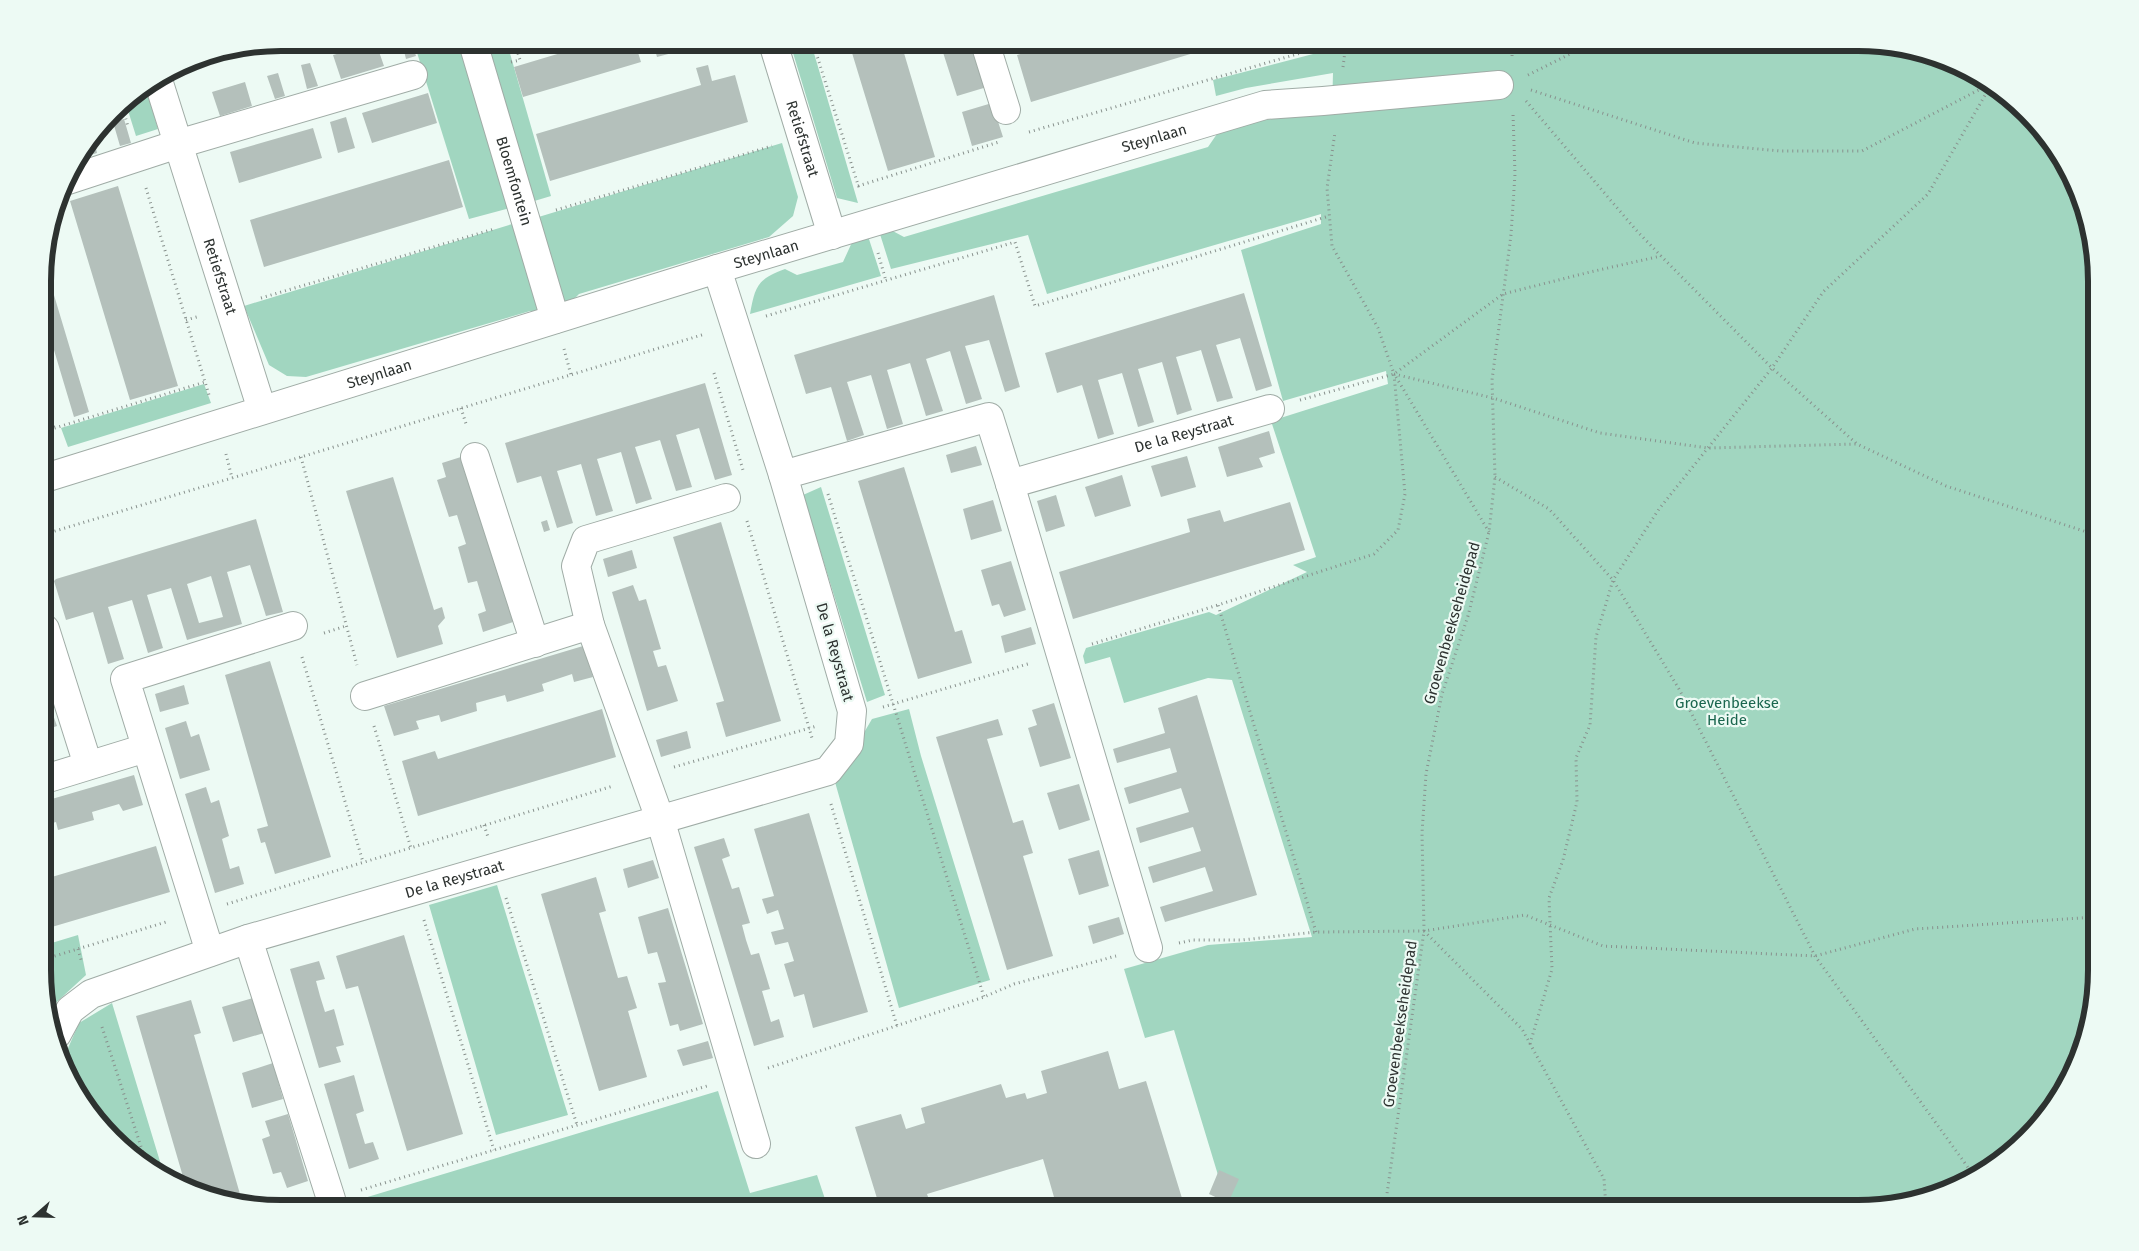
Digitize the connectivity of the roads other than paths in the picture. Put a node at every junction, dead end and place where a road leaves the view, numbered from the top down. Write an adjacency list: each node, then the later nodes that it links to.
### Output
1 (476, 51): 12 (street, Bloemfontein)
2 (776, 51): 10 (street, Retiefstraat)
3 (988, 51): 7 (street)
4 (413, 74): 8 (street)
5 (1499, 85): 10 (street, Steynlaan)
6 (160, 86): 8 (street, Retiefstraat)
7 (1006, 110)
8 (178, 144): 9 (street); 14 (street, Retiefstraat)
9 (76, 178)
10 (832, 235): 11 (street, Steynlaan)
11 (716, 269): 12 (street, Steynlaan); 16 (street, De la Reystraat)
12 (555, 319): 14 (street, Steynlaan)
13 (1270, 408): 18 (street, De la Reystraat)
14 (262, 410): 17 (street, Steynlaan)
15 (475, 457): 22 (street)
16 (784, 475): 18 (street); 28 (street, De la Reystraat)
17 (51, 476)
18 (1010, 484): 30 (street)
19 (726, 498): 20 (street)
20 (590, 625): 22 (street); 28 (street)
21 (293, 626): 25 (street)
22 (535, 643): 24 (street)
23 (51, 651): 26 (street)
24 (365, 696)
25 (146, 748): 26 (street); 31 (street)
26 (88, 765): 27 (street)
27 (51, 777)
28 (660, 819): 29 (street, De la Reystraat); 33 (street)
29 (248, 939): 31 (street, De la Reystraat); 34 (street)
30 (1148, 948)
31 (210, 952): 32 (street, De la Reystraat)
32 (59, 1030)
33 (756, 1144)
34 (331, 1200)

